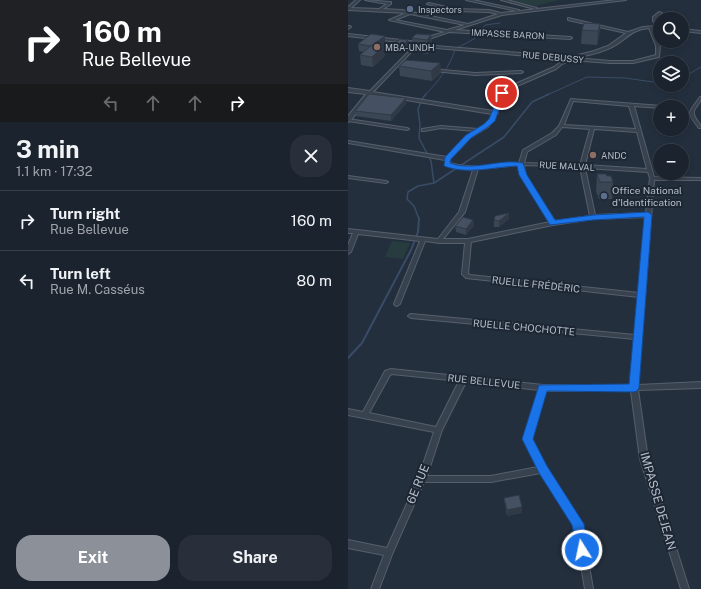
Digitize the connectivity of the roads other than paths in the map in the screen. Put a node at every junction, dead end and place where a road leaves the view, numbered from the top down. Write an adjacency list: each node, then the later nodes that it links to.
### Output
1 (358, 0): 8 (street)
2 (367, 0): 10 (street)
3 (468, 0): 11 (street)
4 (503, 0): 9 (street)
5 (623, 0): 6 (street)
6 (595, 2): 9 (street)
7 (429, 4): 13 (street)
8 (348, 9): 10 (street)
9 (539, 9): 11 (street)
10 (380, 10): 12 (street)
11 (522, 11): 13 (street)
12 (410, 12): 15 (street); 18 (street, IMPASSE BARON)
13 (502, 14): 15 (street)
14 (569, 19): 20 (street)
15 (466, 24): 18 (street)
16 (650, 27): 17 (street); 20 (street); 25 (street, RUE DEBUSSY)
17 (653, 27)
18 (447, 31): 23 (street, IMPASSE BARON); 24 (street)
19 (689, 31): 21 (street)
20 (629, 32): 25 (street)
21 (701, 32)
22 (348, 35): 24 (street, RUE DEBUSSY)
23 (570, 38)
24 (417, 44): 25 (street, RUE DEBUSSY); 26 (street)
25 (568, 59): 35 (street)
26 (397, 66): 27 (street); 31 (street)
27 (404, 67)
28 (424, 69): 29 (street)
29 (521, 72)
30 (348, 90): 31 (street)
31 (370, 93): 35 (street); 36 (street)
32 (701, 98): 38 (street)
33 (631, 104): 34 (street); 37 (street); 43 (street)
34 (653, 106)
35 (496, 113): 42 (street)
36 (348, 120): 40 (street)
37 (561, 126): 39 (street); 46 (street)
38 (701, 127)
39 (592, 128): 43 (street); 47 (street)
40 (407, 129)
41 (424, 130): 42 (street)
42 (478, 130): 45 (street)
43 (639, 131): 49 (street)
44 (348, 142): 45 (street)
45 (448, 158): 48 (street, RUE MALVAL)
46 (520, 164): 47 (street, RUE MALVAL); 48 (street, RUE MALVAL); 56 (street)
47 (582, 167): 49 (street, RUE MALVAL); 55 (street)
48 (476, 168): 60 (street)
49 (650, 171): 51 (street)
50 (348, 177): 53 (street)
51 (652, 178): 52 (street); 54 (street, IMPASSE DEJEAN)
52 (701, 179)
53 (386, 182)
54 (648, 215): 55 (street); 63 (street, IMPASSE DEJEAN)
55 (593, 217): 56 (street)
56 (553, 223): 61 (street)
57 (348, 231): 58 (street)
58 (356, 232): 59 (street); 62 (street)
59 (422, 239): 60 (street); 64 (street)
60 (438, 241): 61 (street)
61 (468, 241): 63 (street, RUELLE FRÉDÉRIC)
62 (348, 252)
63 (642, 295): 66 (street, IMPASSE DEJEAN)
64 (397, 304)
65 (411, 316): 66 (street, RUELLE CHOCHOTTE)
66 (637, 337): 70 (street, IMPASSE DEJEAN)
67 (463, 380): 69 (street, RUE BELLEVUE); 72 (street, RUE BELLEVUE); 73 (street, 6E RUE)
68 (701, 385): 70 (street, RUE BELLEVUE)
69 (543, 388): 70 (street, RUE BELLEVUE); 74 (street)
70 (634, 388): 80 (street, IMPASSE DEJEAN)
71 (348, 412): 72 (street)
72 (365, 415): 73 (street)
73 (438, 430): 75 (street, 6E RUE)
74 (543, 469): 75 (street); 79 (street)
75 (422, 478): 77 (street, 6E RUE)
76 (348, 544): 77 (street)
77 (389, 552): 78 (street, 6E RUE)
78 (375, 589)
79 (589, 589)
80 (685, 589)

